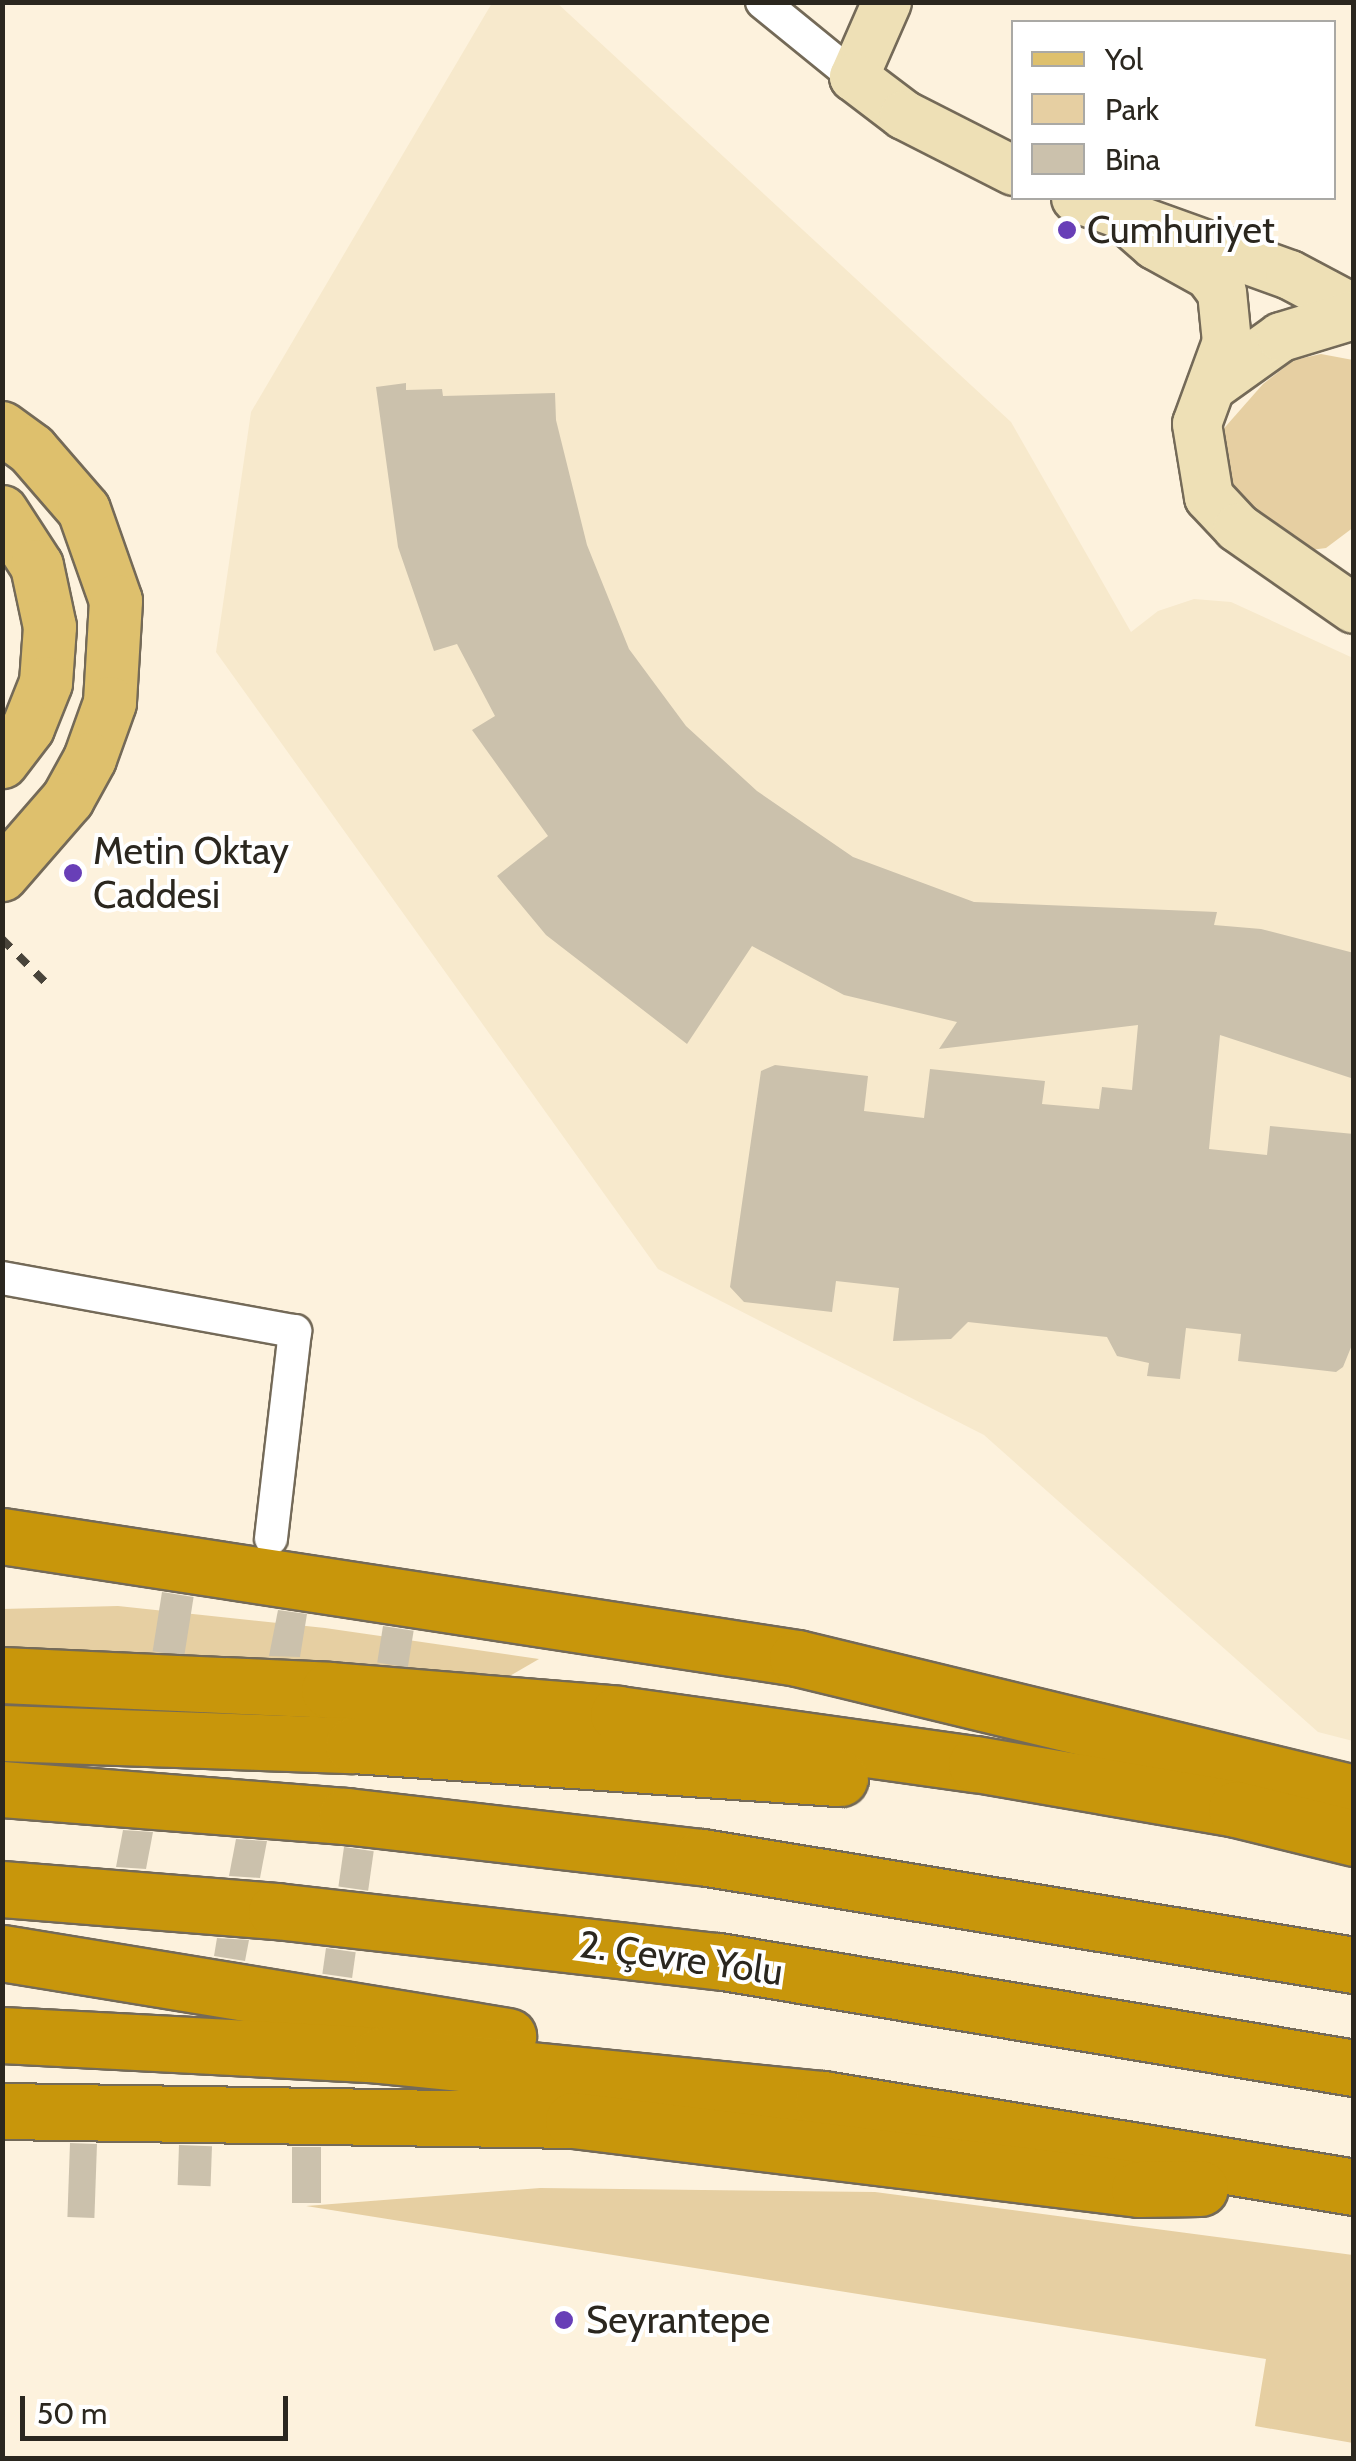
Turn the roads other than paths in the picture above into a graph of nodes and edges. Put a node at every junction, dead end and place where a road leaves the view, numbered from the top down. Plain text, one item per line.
1 (762, 2) edge
2 (887, 2) edge
3 (854, 77) junction
4 (1011, 169) edge
5 (1081, 200) edge
6 (1124, 218) junction
7 (1354, 312) edge
8 (1212, 387) junction
9 (2, 428) edge
10 (2, 512) edge
11 (1354, 608) edge
12 (2, 762) edge
13 (2, 875) edge
14 (2, 1278) edge
15 (2, 1536) edge
16 (271, 1539) dead end
17 (2, 1675) edge
18 (2, 1734) edge
19 (2, 1788) edge
20 (1354, 1793) edge
21 (1354, 1840) edge
22 (2, 1889) edge
23 (2, 1953) edge
24 (1354, 1965) edge
25 (2, 2035) edge
26 (1354, 2068) edge
27 (823, 2099) junction
28 (2, 2112) edge
29 (1354, 2187) edge

1 - 3 street
2 - 3 street
3 - 4 street
5 - 6 street
6 - 7 street
6 - 8 street
7 - 8 street
8 - 11 street
9 - 13 main road
10 - 12 main road
14 - 16 street
15 - 20 highway
17 - 21 highway
18 - 21 highway
19 - 24 highway
22 - 26 highway, 2. Çevre Yolu
23 - 27 highway
25 - 27 highway
27 - 29 highway
28 - 29 highway

